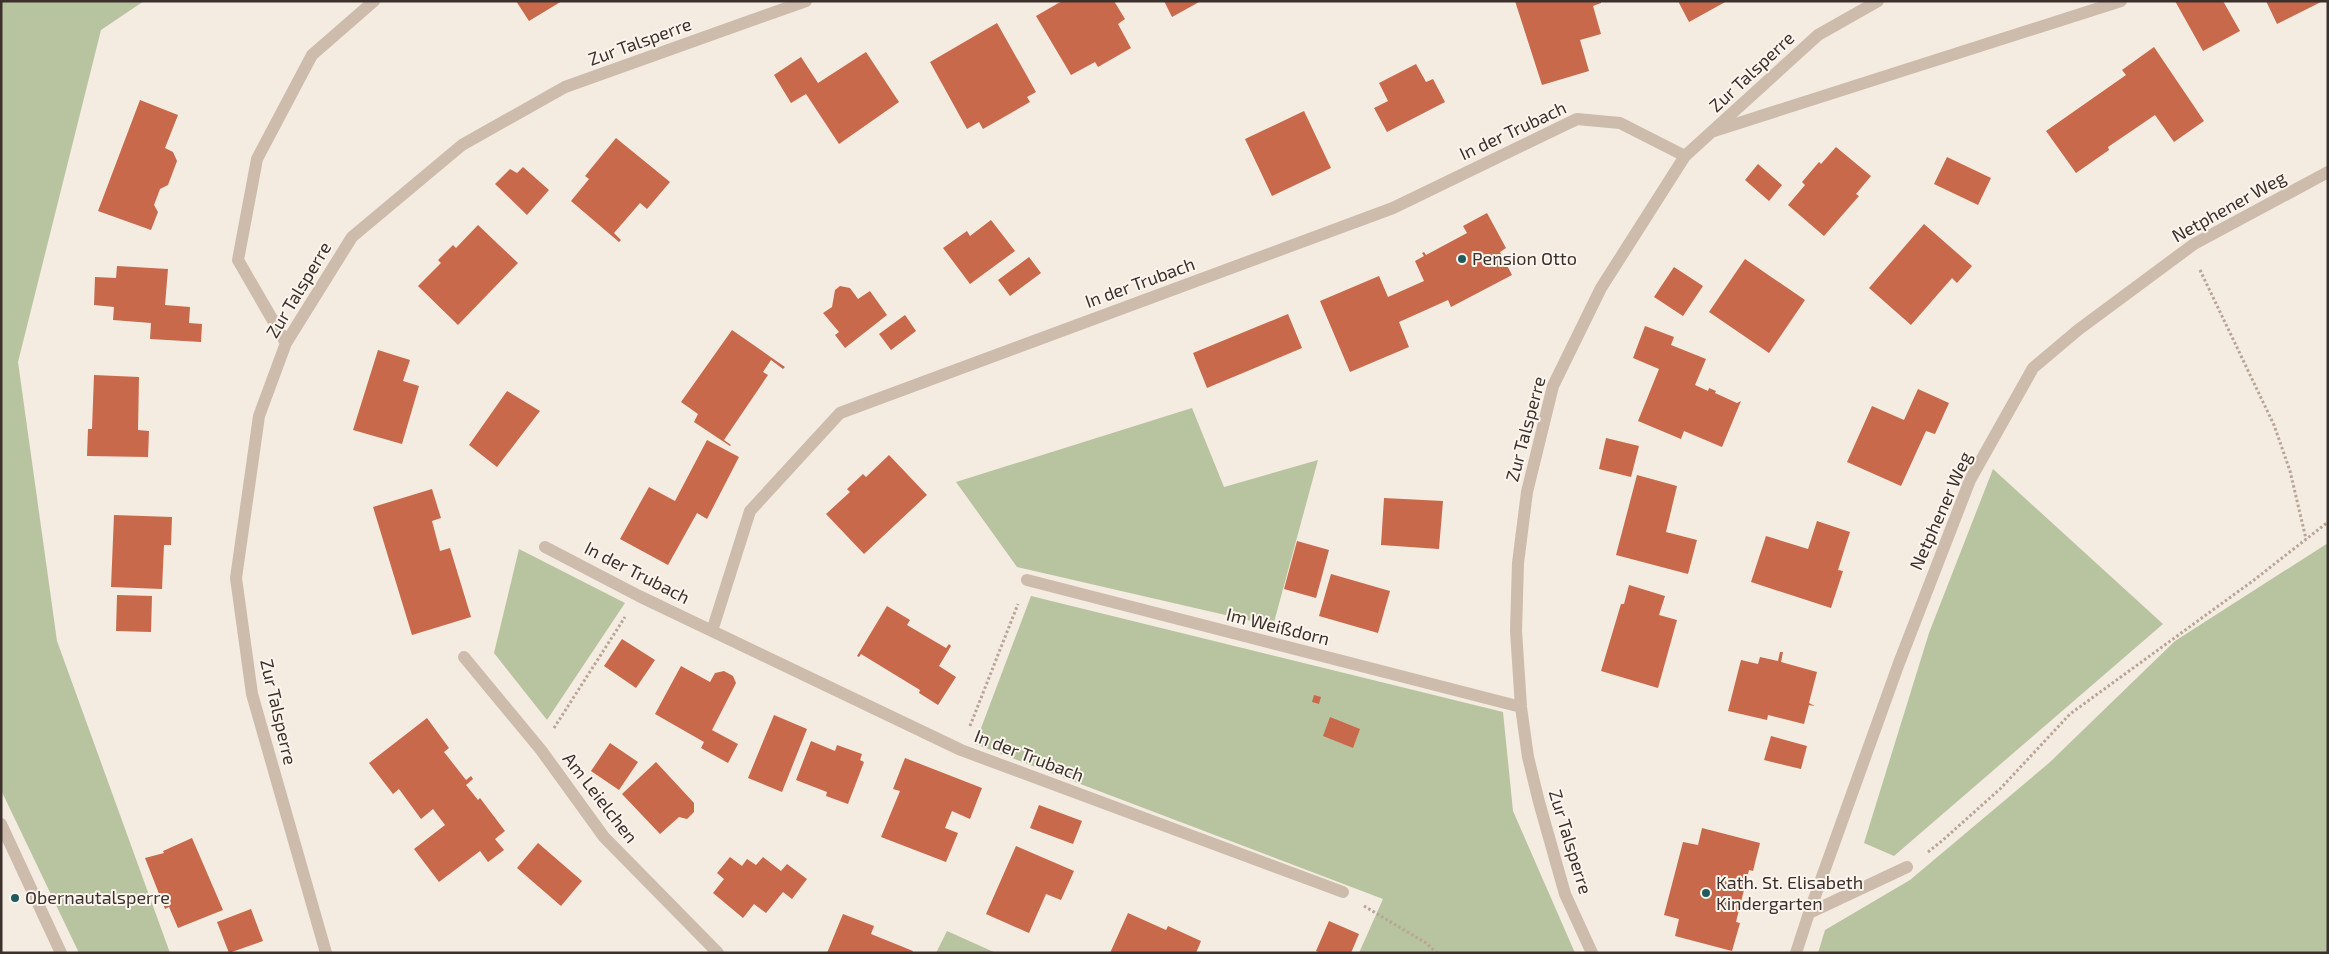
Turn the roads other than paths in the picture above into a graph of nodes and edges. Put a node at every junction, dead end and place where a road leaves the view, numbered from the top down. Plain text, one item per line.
1 (374, 1) edge
2 (806, 1) edge
3 (1878, 1) edge
4 (2121, 1) edge
5 (1714, 131) junction
6 (1686, 156) junction
7 (2328, 172) edge
8 (286, 343) junction
9 (546, 547) dead end
10 (1027, 580) road end
11 (712, 630) junction
12 (464, 657) dead end
13 (1521, 708) junction
14 (1, 824) edge
15 (1907, 867) road end
16 (1343, 892) road end
17 (1809, 913) junction
18 (61, 953) edge
19 (326, 953) edge
20 (718, 953) edge
21 (1592, 953) edge
22 (1796, 953) edge

1 - 8 street
2 - 8 street, Zur Talsperre
3 - 5 street, Zur Talsperre
4 - 5 street
5 - 6 street, Zur Talsperre
6 - 11 street, In der Trubach
6 - 13 street, Zur Talsperre
7 - 17 street, Netphener Weg
8 - 19 street, Zur Talsperre
9 - 11 street, In der Trubach
10 - 13 street, Im Weißdorn
11 - 16 street, In der Trubach
12 - 20 street, Am Leielchen
13 - 21 street, Zur Talsperre
14 - 18 street
15 - 17 street
17 - 22 street, Netphener Weg

